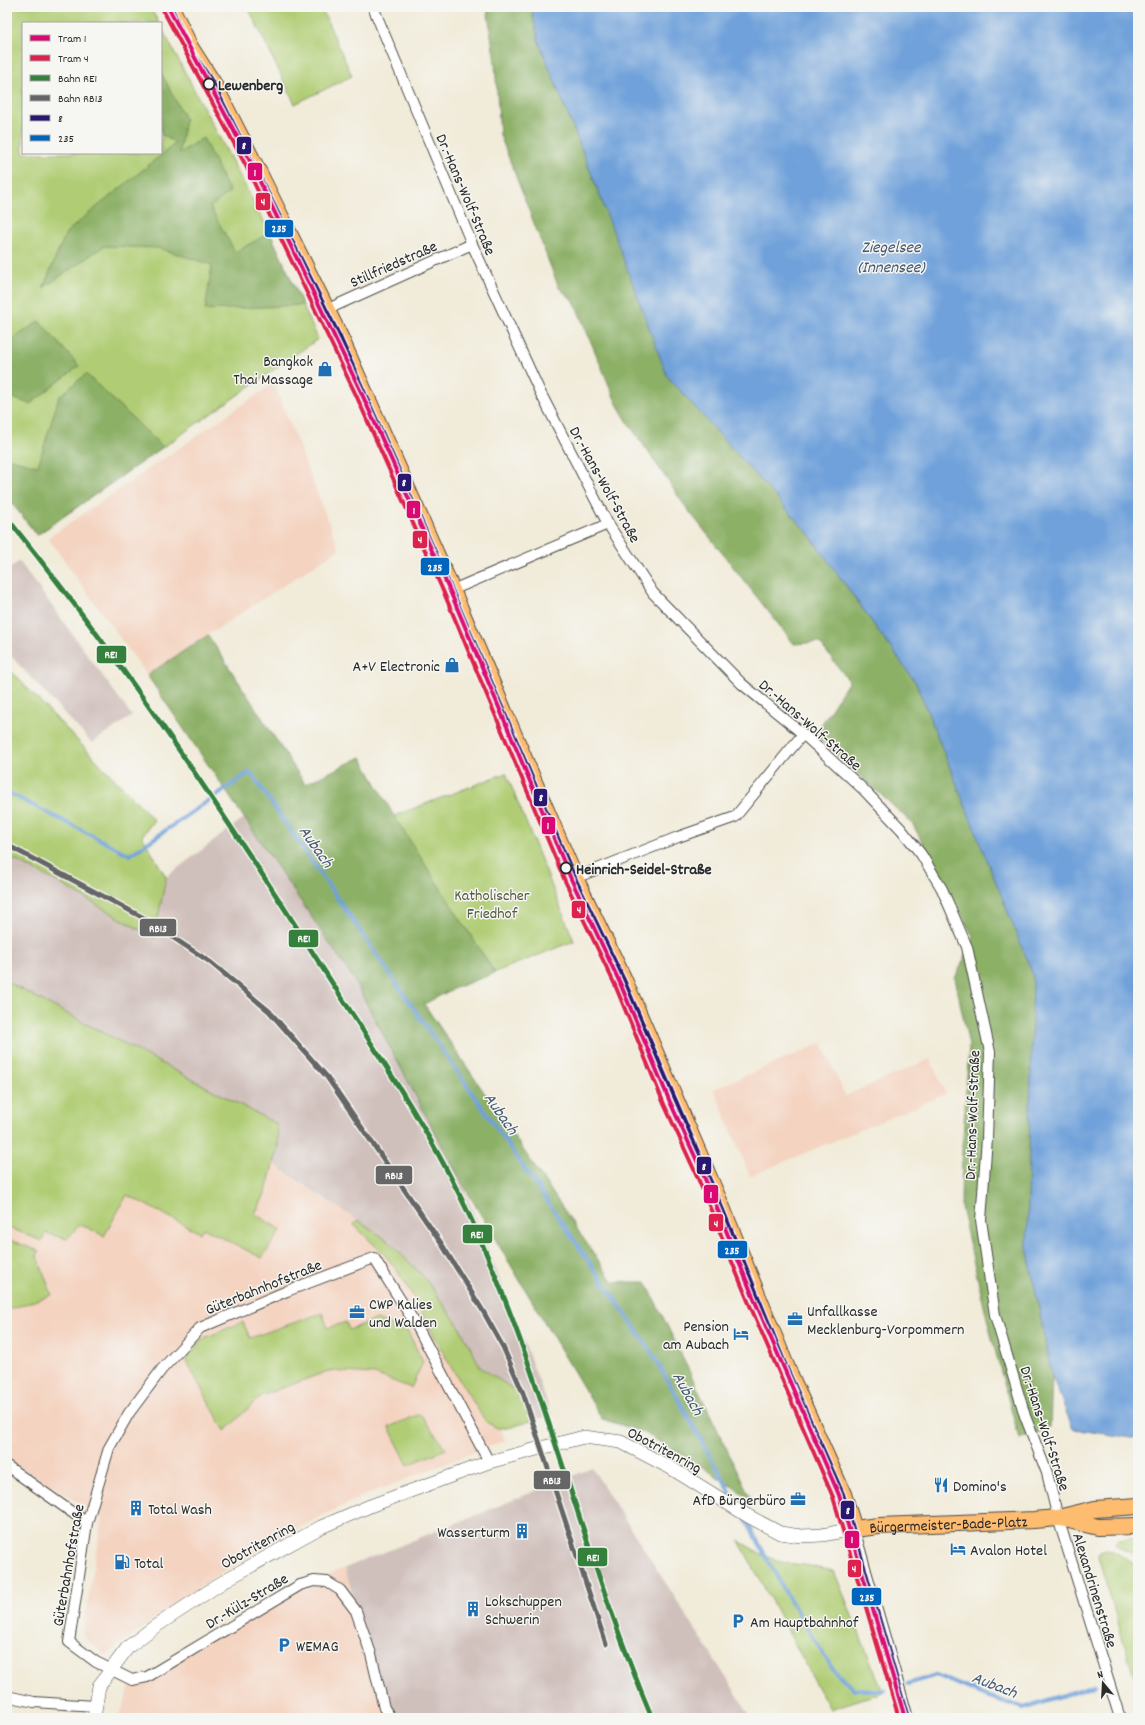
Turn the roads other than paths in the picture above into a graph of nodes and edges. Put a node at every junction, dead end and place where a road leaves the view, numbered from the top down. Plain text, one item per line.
1 (170, 7) edge
2 (373, 7) edge
3 (472, 244) junction
4 (328, 309) junction
5 (608, 524) junction
6 (452, 590) junction
7 (803, 734) junction
8 (575, 878) junction
9 (489, 1462) junction
10 (7, 1466) edge
11 (1138, 1506) edge
12 (748, 1516) joint
13 (1058, 1518) junction
14 (86, 1523) junction
15 (1138, 1526) edge
16 (854, 1529) junction
17 (110, 1669) junction
18 (7, 1696) edge
19 (94, 1712) edge
20 (390, 1718) edge
21 (908, 1718) edge
22 (1120, 1718) edge

1 - 4 main road
2 - 3 street, Dr.-Hans-Wolf-Straße
3 - 4 street, Stillfriedstraße
3 - 5 street, Dr.-Hans-Wolf-Straße
4 - 6 main road
5 - 6 street
5 - 7 street, Dr.-Hans-Wolf-Straße
6 - 8 main road
7 - 8 street
7 - 13 street, Dr.-Hans-Wolf-Straße
8 - 16 main road
9 - 12 street, Obotritenring
9 - 14 street, Güterbahnhofstraße
9 - 17 street, Obotritenring
10 - 14 street
11 - 13 main road
12 - 16 street, Bürgermeister-Bade-Platz
13 - 15 main road
13 - 16 main road, Bürgermeister-Bade-Platz
13 - 22 street, Alexandrinenstraße
14 - 17 street, Güterbahnhofstraße
16 - 21 street
17 - 19 street, Obotritenring
17 - 20 street, Dr.-Külz-Straße
18 - 19 street

